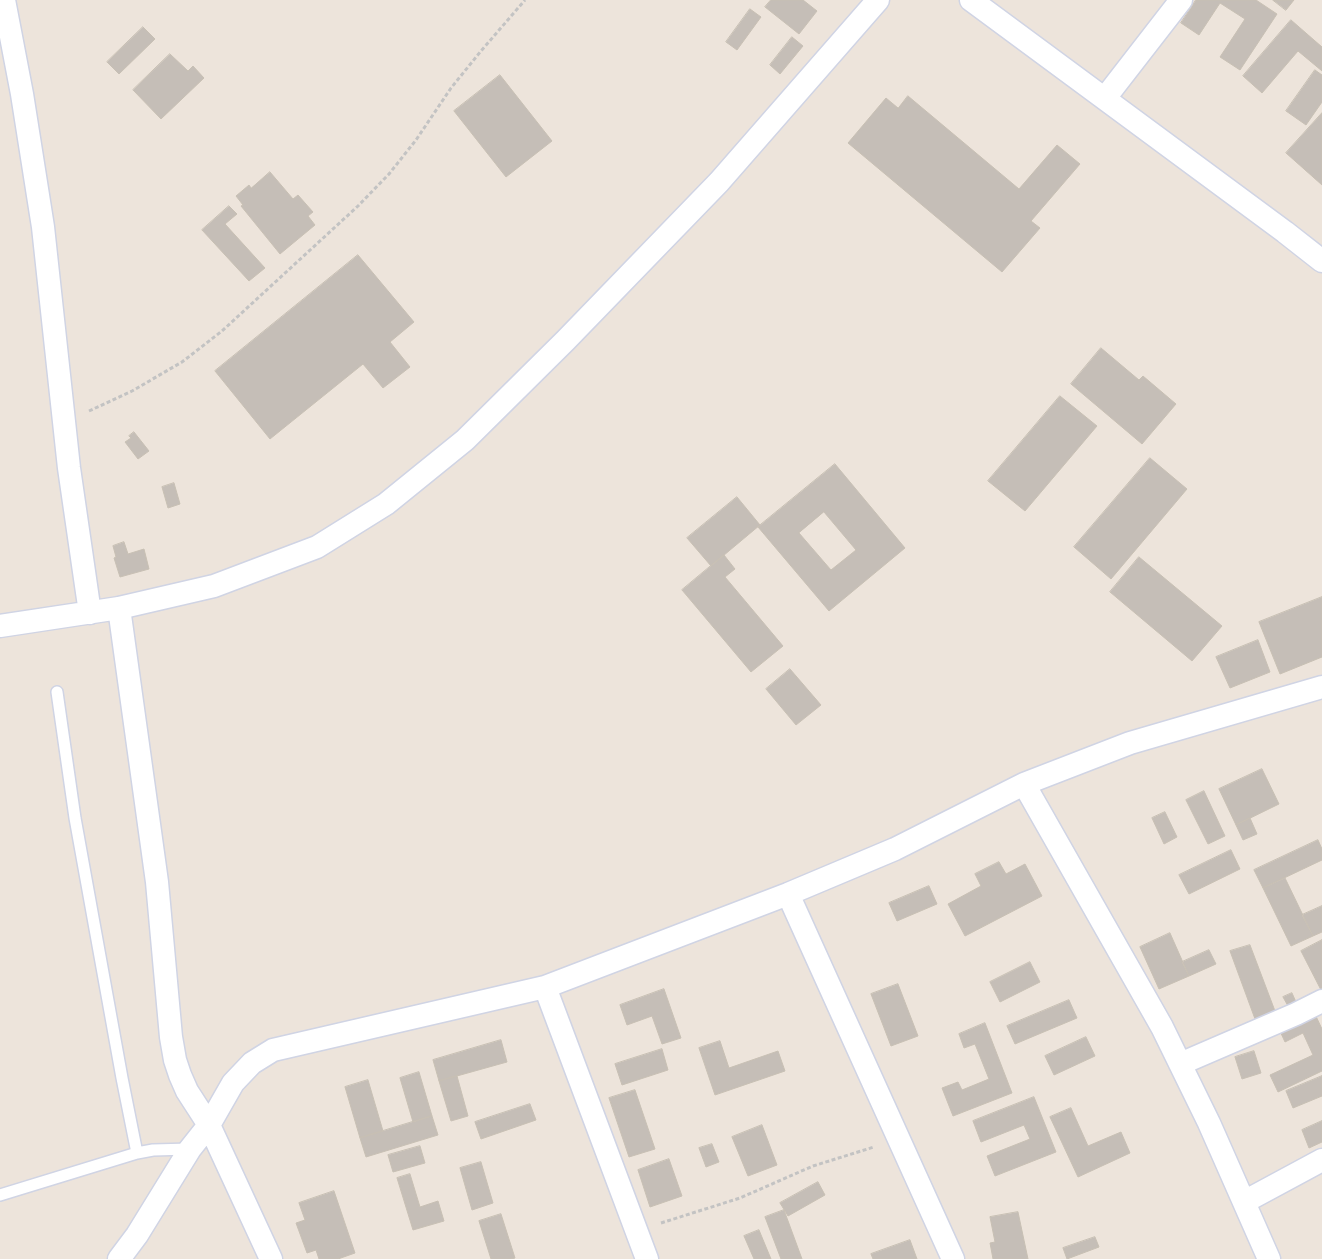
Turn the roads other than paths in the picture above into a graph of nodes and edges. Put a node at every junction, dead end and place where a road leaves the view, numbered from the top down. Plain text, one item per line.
1 (4, 0) edge
2 (878, 0) edge
3 (971, 0) edge
4 (1181, 0) edge
5 (1104, 98) junction
6 (1322, 260) edge
7 (119, 608) junction
8 (90, 613) junction
9 (0, 626) edge
10 (1322, 687) edge
11 (57, 692) dead end
12 (1024, 784) junction
13 (788, 894) junction
14 (545, 987) junction
15 (1322, 1001) edge
16 (1180, 1064) junction
17 (208, 1125) junction
18 (190, 1150) junction
19 (137, 1153) junction
20 (1322, 1160) edge
21 (0, 1195) edge
22 (1244, 1202) junction
23 (118, 1259) edge
24 (271, 1259) edge
25 (647, 1259) edge
26 (953, 1259) edge
27 (1270, 1259) edge

1 - 8 street
2 - 7 street
3 - 5 street
4 - 5 street
5 - 6 street
7 - 8 street
7 - 17 street
8 - 9 street
10 - 12 street
11 - 19 lane
12 - 13 street
12 - 16 street
13 - 14 street
13 - 26 street
14 - 17 street
14 - 25 street
15 - 16 street
16 - 22 street
17 - 18 street
17 - 24 street
18 - 19 lane
18 - 23 street
19 - 21 lane
20 - 22 street
22 - 27 street

